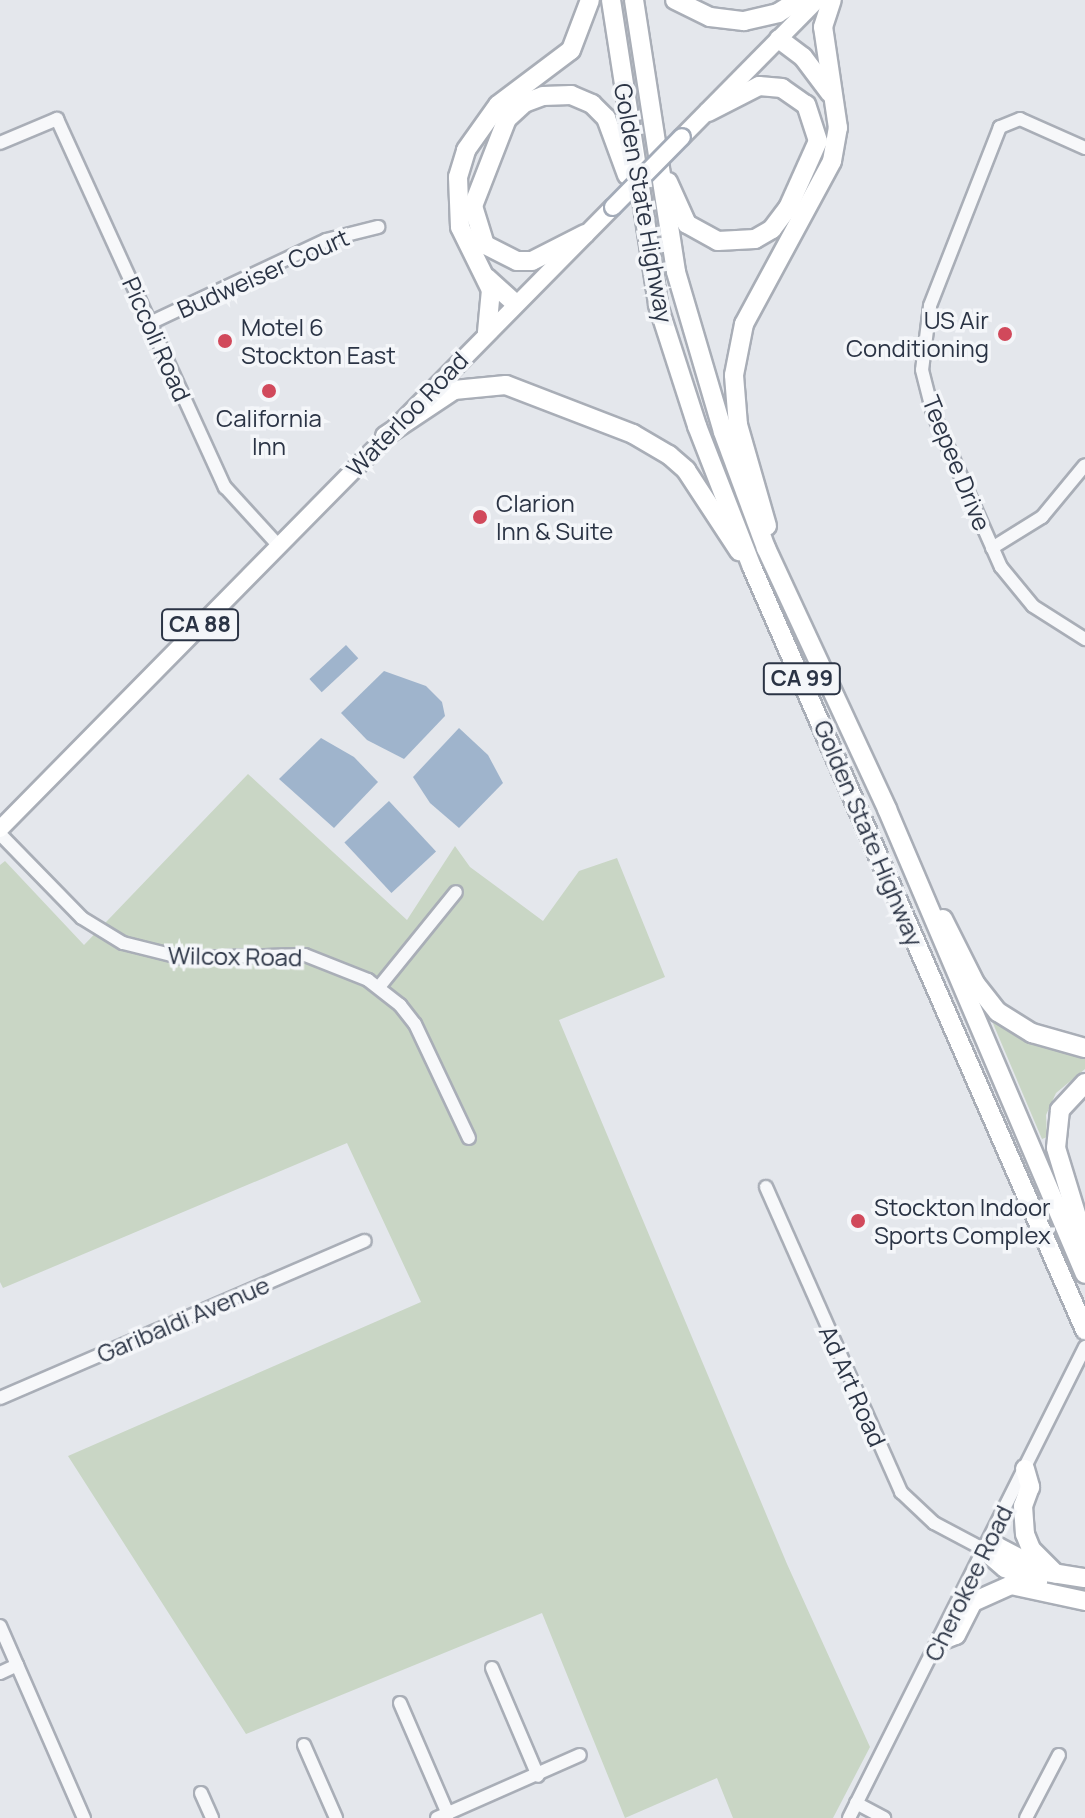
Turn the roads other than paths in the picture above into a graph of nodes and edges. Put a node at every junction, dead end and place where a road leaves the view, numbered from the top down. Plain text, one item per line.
1 (590, 0) edge
2 (611, 0) edge
3 (634, 0) edge
4 (675, 0) edge
5 (799, 0) edge
6 (817, 0) edge
7 (832, 0) edge
8 (779, 39) junction
9 (834, 99) junction
10 (708, 112) junction
11 (654, 134) junction
12 (0, 143) edge
13 (1085, 148) edge
14 (378, 227) dead end
15 (644, 229) junction
16 (585, 234) junction
17 (479, 270) junction
18 (515, 303) junction
19 (150, 323) junction
20 (487, 332) junction
21 (385, 436) junction
22 (1085, 465) edge
23 (278, 545) junction
24 (766, 548) junction
25 (992, 548) junction
26 (752, 567) junction
27 (1085, 639) edge
28 (0, 832) edge
29 (456, 892) dead end
30 (921, 894) junction
31 (379, 987) junction
32 (1085, 1048) edge
33 (1085, 1083) edge
34 (469, 1138) dead end
35 (766, 1187) dead end
36 (365, 1241) dead end
37 (1085, 1243) edge
38 (1085, 1274) edge
39 (1085, 1330) edge
40 (1085, 1347) edge
41 (0, 1398) edge
42 (1025, 1469) junction
43 (983, 1549) junction
44 (1085, 1578) edge
45 (1052, 1582) junction
46 (1085, 1601) edge
47 (0, 1626) edge
48 (940, 1641) junction
49 (17, 1665) junction
50 (492, 1668) dead end
51 (0, 1673) edge
52 (400, 1703) dead end
53 (304, 1745) dead end
54 (580, 1755) dead end
55 (1059, 1755) dead end
56 (538, 1776) junction
57 (201, 1793) dead end
58 (856, 1803) junction
59 (442, 1816) edge
60 (84, 1818) edge
61 (212, 1818) edge
62 (336, 1818) edge
63 (849, 1818) edge
64 (884, 1818) edge
65 (1026, 1818) edge

1 - 17 highway
2 - 15 highway, Golden State Highway / CA 99
3 - 11 highway, Golden State Highway / CA 99
4 - 5 highway
6 - 8 main road, Waterloo Road
7 - 9 highway
8 - 9 highway
8 - 10 main road, Waterloo Road / CA 88
9 - 24 highway
10 - 11 highway
10 - 16 main road, Waterloo Road / CA 88, bridge
11 - 24 highway, Golden State Highway / CA 99
12 - 19 street, Piccoli Road
13 - 25 street, Teepee Drive
14 - 19 street, Budweiser Court
15 - 16 highway
15 - 26 highway, Golden State Highway / CA 99
16 - 18 main road, Waterloo Road / CA 88
17 - 18 highway
17 - 20 highway
18 - 20 main road, Waterloo Road / CA 88
19 - 23 street, Piccoli Road
20 - 21 main road, Waterloo Road / CA 88
21 - 23 main road, Waterloo Road / CA 88
21 - 26 highway
22 - 25 street
23 - 28 main road, Waterloo Road / CA 88
24 - 30 highway, Golden State Highway / CA 99
25 - 27 street, Teepee Drive
26 - 39 highway, Golden State Highway / CA 99
28 - 31 street, Wilcox Road
29 - 31 street
30 - 32 highway
30 - 38 highway, Golden State Highway / CA 99
31 - 34 street, Wilcox Road
33 - 37 highway
35 - 43 street, Ad Art Road
36 - 41 street, Garibaldi Avenue
40 - 42 street, Cherokee Road
42 - 43 street, Cherokee Road
42 - 45 highway
43 - 45 highway
43 - 48 street, Cherokee Road
44 - 45 highway
45 - 46 highway
45 - 48 highway
47 - 49 street
48 - 58 street, Cherokee Road
49 - 51 street
49 - 60 street
50 - 56 street
52 - 59 street
53 - 62 street
54 - 56 street
55 - 65 street
56 - 59 street
57 - 61 street
58 - 63 street, Cherokee Road
58 - 64 street

